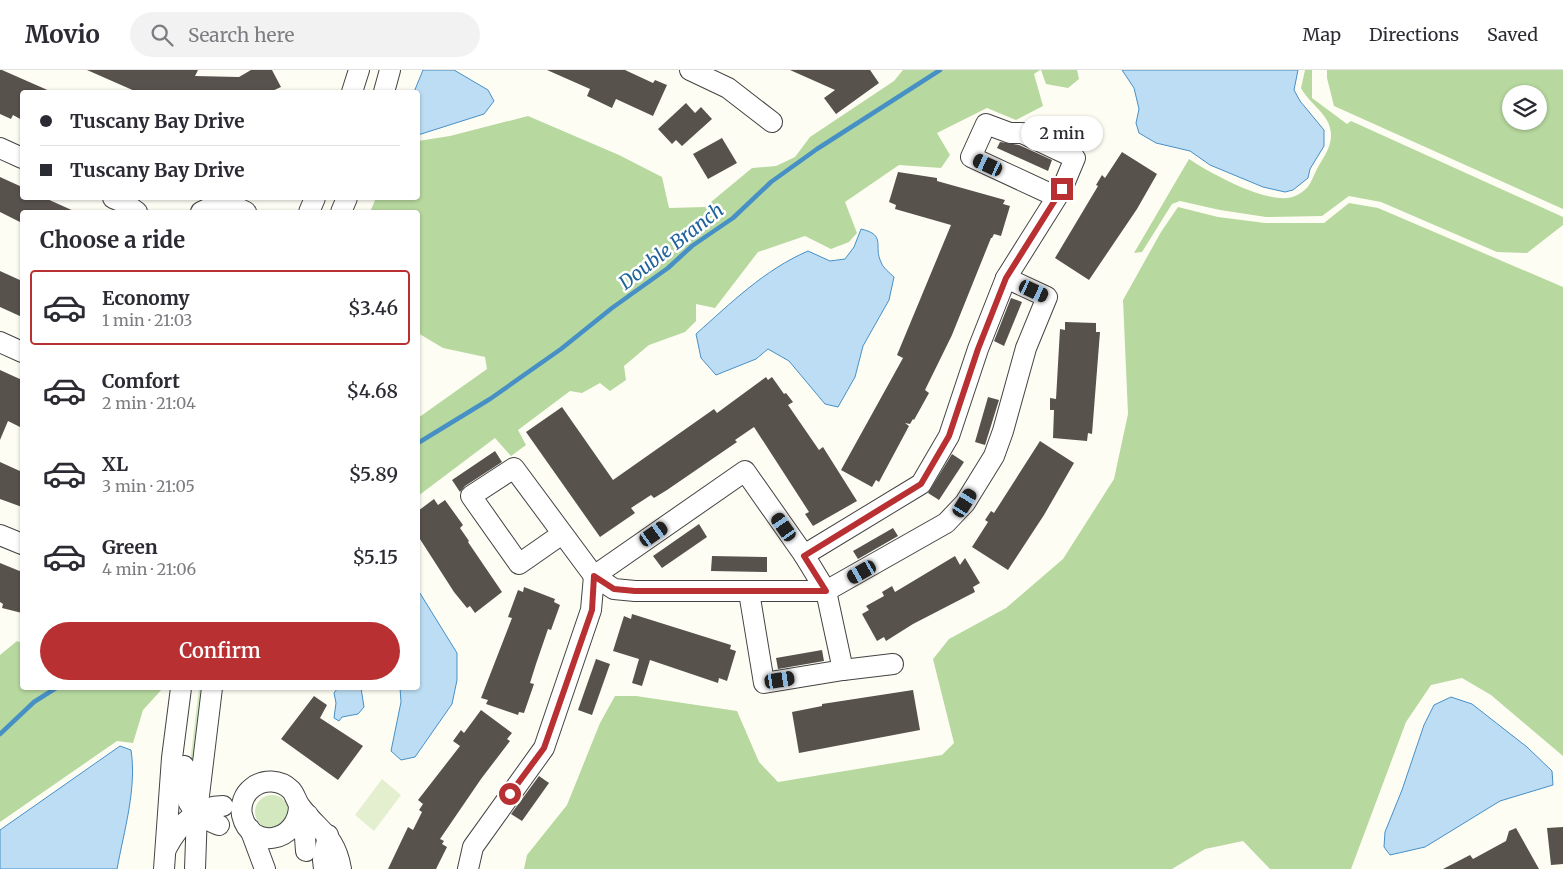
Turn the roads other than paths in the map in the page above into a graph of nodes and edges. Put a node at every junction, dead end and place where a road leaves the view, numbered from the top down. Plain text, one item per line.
1 (359, 70) edge
2 (390, 70) edge
3 (690, 70) edge
4 (353, 90) edge
5 (385, 90) edge
6 (772, 122) dead end
7 (0, 148) edge
8 (20, 157) edge
9 (1055, 196) junction
10 (118, 200) edge
11 (134, 210) edge
12 (205, 210) edge
13 (242, 210) edge
14 (1006, 278) junction
15 (0, 342) edge
16 (20, 351) edge
17 (562, 534) junction
18 (0, 535) edge
19 (20, 543) edge
20 (804, 556) junction
21 (594, 576) junction
22 (826, 591) junction
23 (749, 592) junction
24 (893, 664) dead end
25 (843, 670) junction
26 (181, 690) edge
27 (194, 690) edge
28 (212, 690) edge
29 (200, 782) junction
30 (197, 812) junction
31 (228, 813) junction
32 (300, 818) junction
33 (249, 828) junction
34 (328, 835) junction
35 (306, 851) dead end
36 (165, 860) edge
37 (196, 860) edge
38 (265, 866) edge
39 (324, 869) edge
40 (341, 869) edge
41 (468, 869) edge

1 - 4 street
2 - 5 street
3 - 6 street
7 - 8 street
9 - 9 street
9 - 14 street
10 - 11 street
12 - 13 street
14 - 20 street
14 - 22 street
15 - 16 street
17 - 17 street
17 - 21 street
18 - 19 street
20 - 21 street
20 - 22 street
21 - 23 street
21 - 41 street
22 - 23 street
22 - 25 street
23 - 25 street
24 - 25 street
26 - 36 street
27 - 30 street
28 - 29 street
29 - 30 street
29 - 31 street
30 - 31 street
30 - 36 street
30 - 37 street
31 - 32 street
31 - 33 street
31 - 37 street
32 - 33 street
32 - 34 street
32 - 35 street
33 - 38 street
34 - 39 street
34 - 40 street

